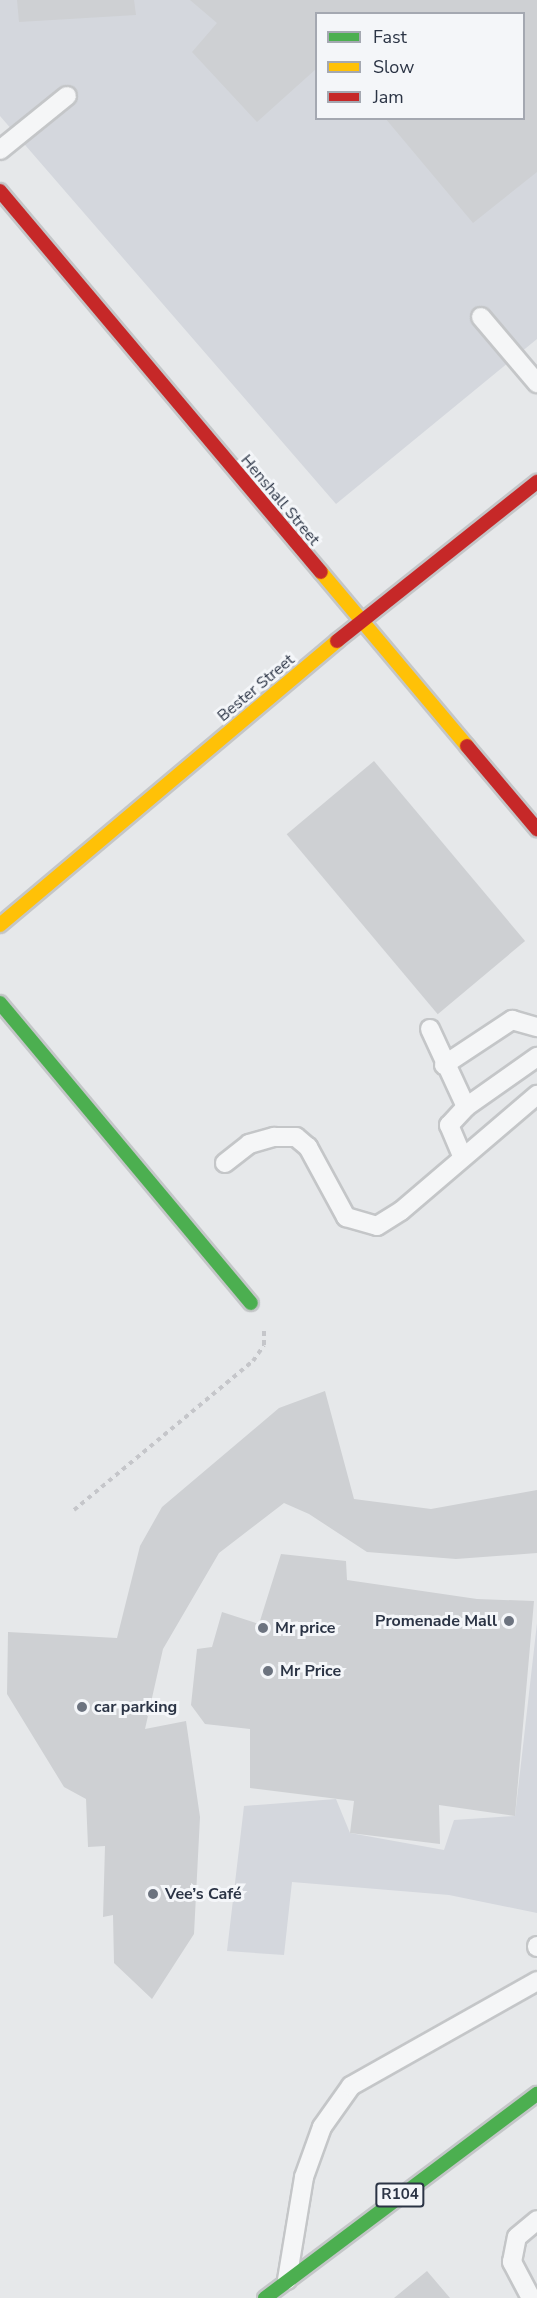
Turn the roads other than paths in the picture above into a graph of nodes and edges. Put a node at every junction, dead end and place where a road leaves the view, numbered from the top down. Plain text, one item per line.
1 (67, 96) dead end
2 (0, 150) edge
3 (0, 191) edge
4 (481, 317) dead end
5 (537, 383) edge
6 (537, 482) edge
7 (360, 622) junction
8 (537, 829) edge
9 (0, 925) edge
10 (0, 1003) edge
11 (537, 1027) edge
12 (430, 1029) dead end
13 (537, 1057) edge
14 (444, 1065) junction
15 (537, 1095) edge
16 (466, 1107) junction
17 (462, 1155) junction
18 (225, 1163) dead end
19 (251, 1303) road end
20 (537, 1981) edge
21 (537, 2094) edge
22 (537, 2220) edge
23 (287, 2280) junction
24 (265, 2298) edge
25 (531, 2298) edge

1 - 2 lane
3 - 7 street, Henshall Street
4 - 5 lane
6 - 7 street, Bester Street
7 - 8 street, Henshall Street
7 - 9 street, Bester Street
10 - 19 street
11 - 14 lane
12 - 14 lane
13 - 16 lane
14 - 16 lane
15 - 17 lane
16 - 17 lane
17 - 18 lane
20 - 23 lane
21 - 23 street, R104
22 - 25 lane
23 - 24 street, R104

